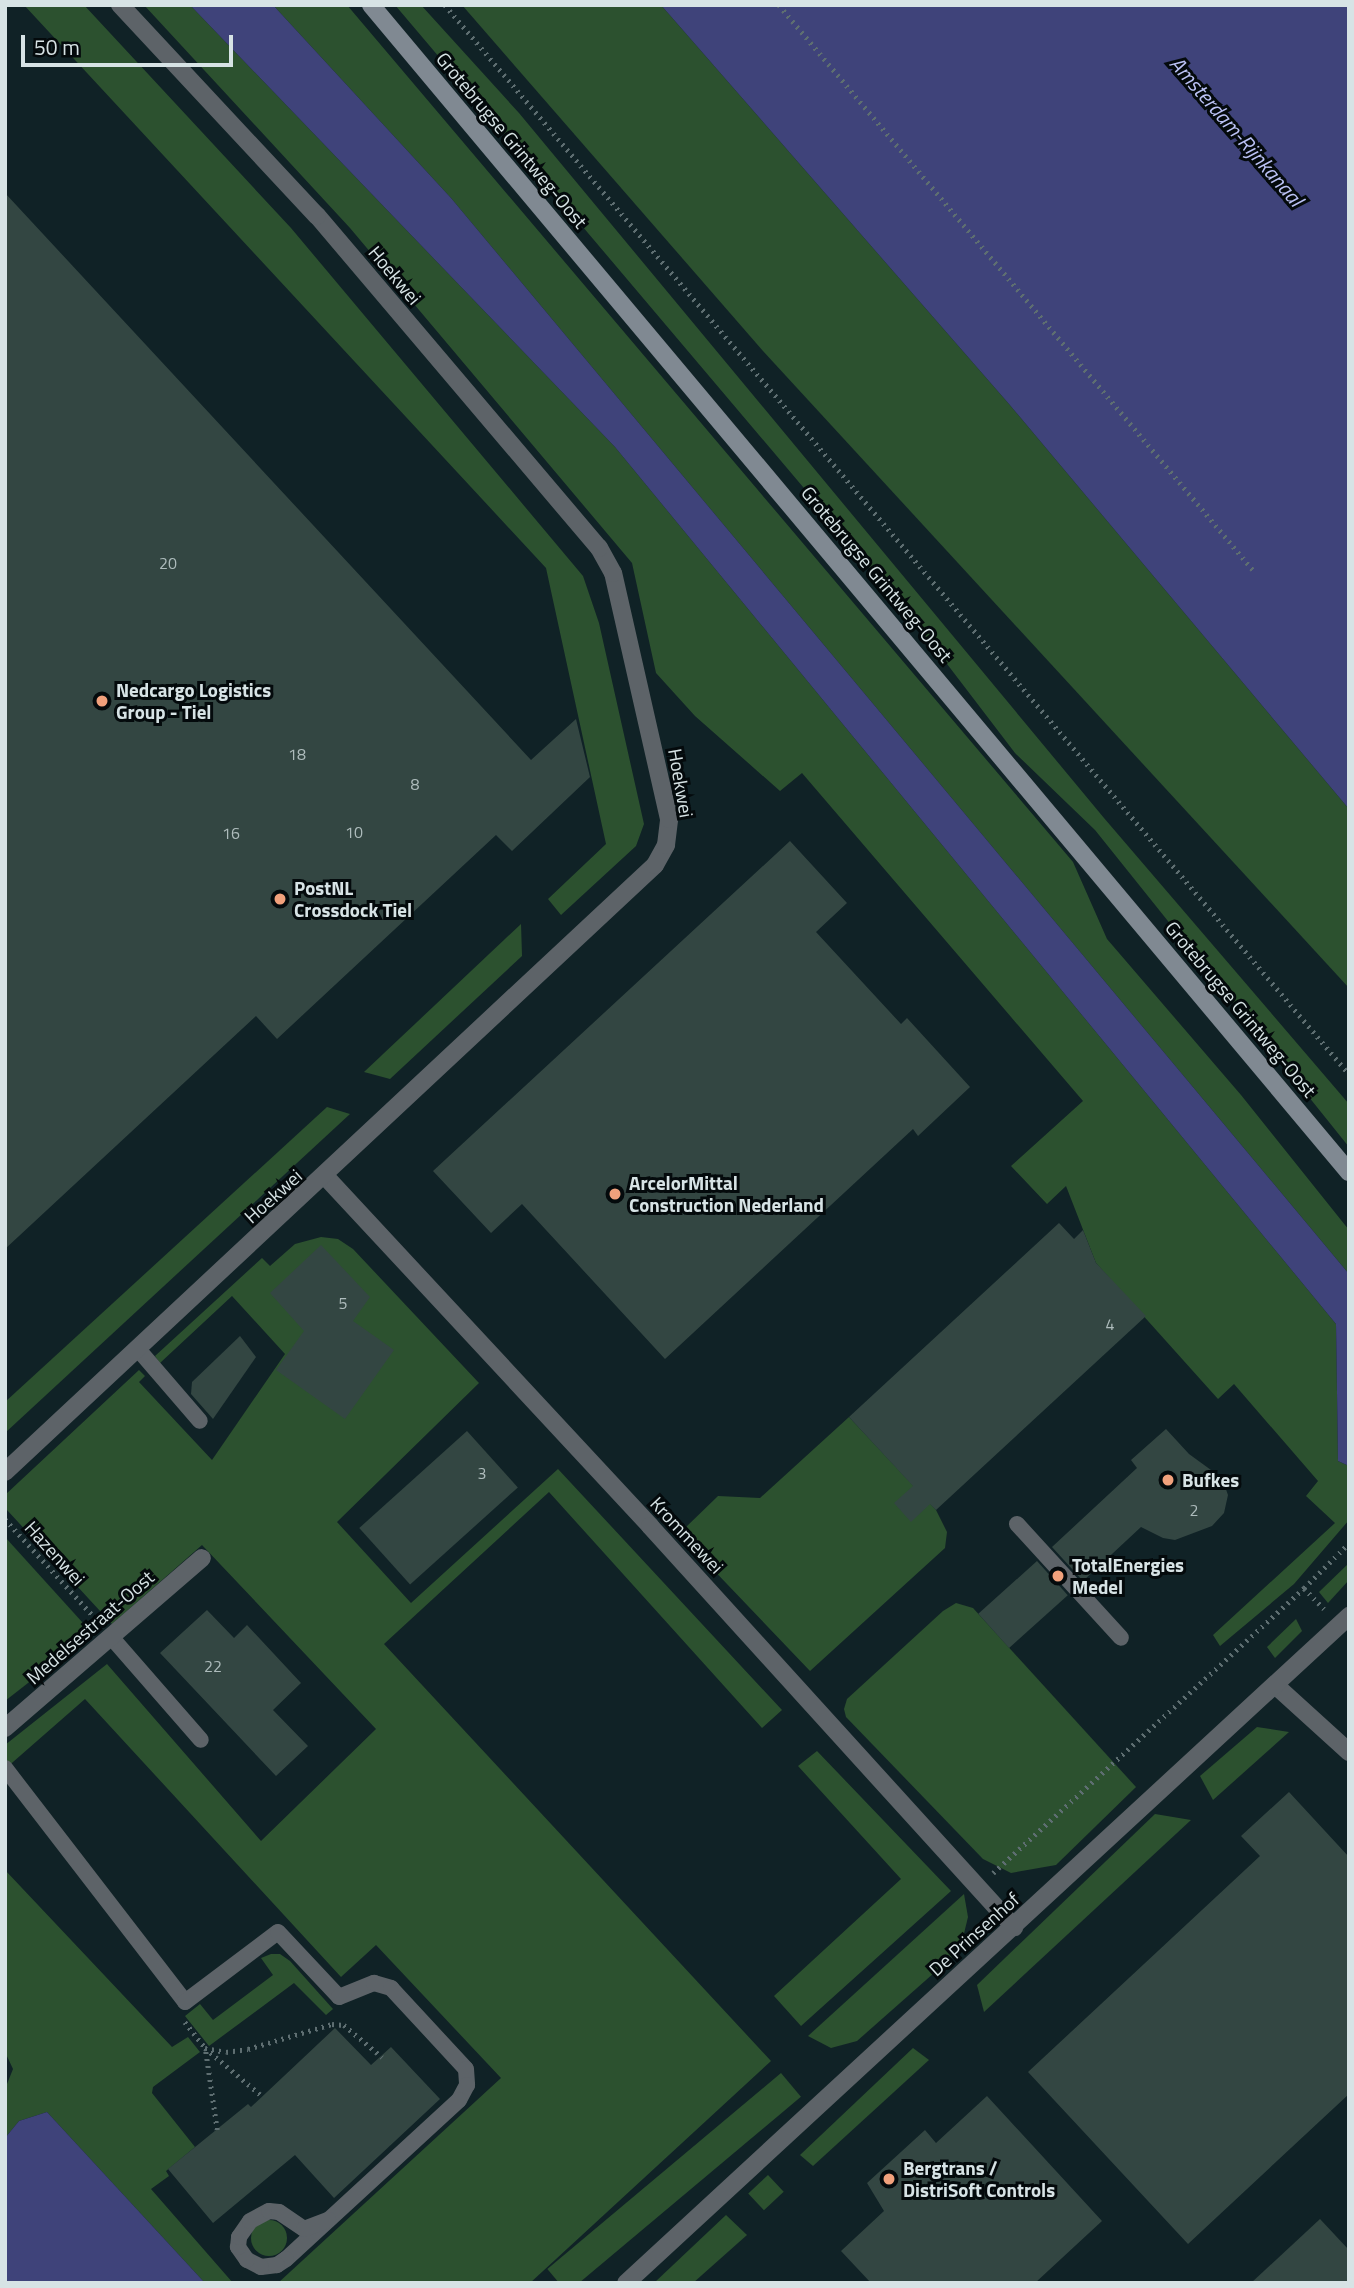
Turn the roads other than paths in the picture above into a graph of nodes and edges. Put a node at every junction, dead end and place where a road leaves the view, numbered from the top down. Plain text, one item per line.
1 (120, 5) edge
2 (371, 5) edge
3 (1349, 1172) edge
4 (325, 1176) junction
5 (137, 1348) junction
6 (201, 1421) dead end
7 (5, 1472) edge
8 (1017, 1524) dead end
9 (202, 1558) dead end
10 (1349, 1616) edge
11 (112, 1638) junction
12 (1121, 1638) dead end
13 (1275, 1685) junction
14 (5, 1728) edge
15 (201, 1740) dead end
16 (1349, 1752) edge
17 (5, 1768) edge
18 (1014, 1927) junction
19 (328, 2220) junction
20 (626, 2283) edge

1 - 4 street, Hoekwei
2 - 3 street, Grotebrugse Grintweg-Oost
4 - 5 street, Hoekwei
4 - 18 street, Krommewei
5 - 6 lane
5 - 7 street, Hoekwei
8 - 12 lane
9 - 11 street, Medelsestraat-Oost
10 - 13 street, De Prinsenhof
11 - 14 street, Medelsestraat-Oost
11 - 15 lane
13 - 16 street
13 - 18 street, De Prinsenhof
17 - 19 lane
18 - 20 street, De Prinsenhof
19 - 19 lane

